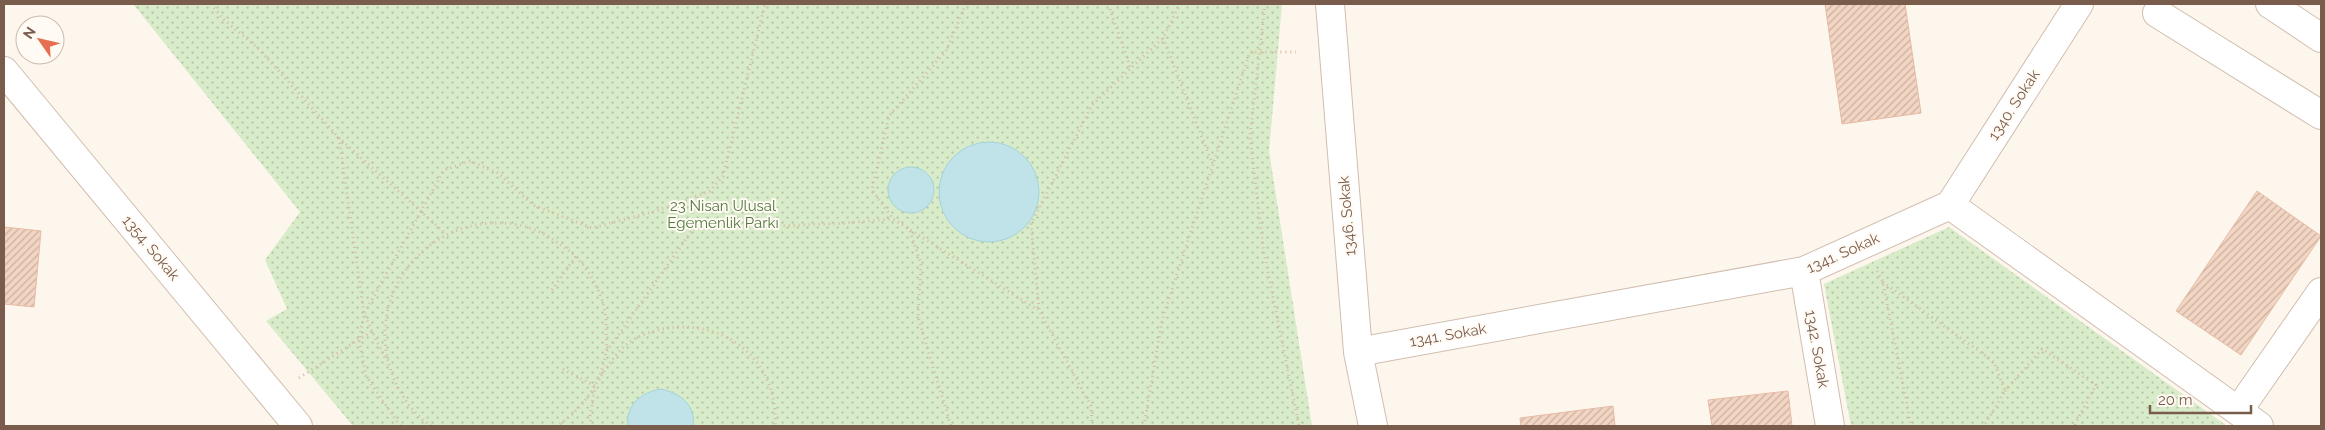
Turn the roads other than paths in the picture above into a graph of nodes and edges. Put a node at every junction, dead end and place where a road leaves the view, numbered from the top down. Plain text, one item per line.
1 (1330, 4) edge
2 (2079, 4) edge
3 (2270, 4) edge
4 (2157, 14) dead end
5 (2321, 38) edge
6 (4, 71) edge
7 (2321, 115) edge
8 (1950, 205) junction
9 (1804, 271) junction
10 (2321, 292) edge
11 (1358, 352) junction
12 (2248, 419) edge
13 (298, 426) edge
14 (1373, 426) edge
15 (1830, 426) edge

1 - 11 street, 1346. Sokak
2 - 8 street, 1340. Sokak
3 - 5 street
4 - 7 street
6 - 13 street, 1354. Sokak
8 - 9 street, 1341. Sokak
8 - 12 street
9 - 11 street, 1341. Sokak
9 - 15 street, 1342. Sokak
10 - 12 street
11 - 14 street, 1346. Sokak

